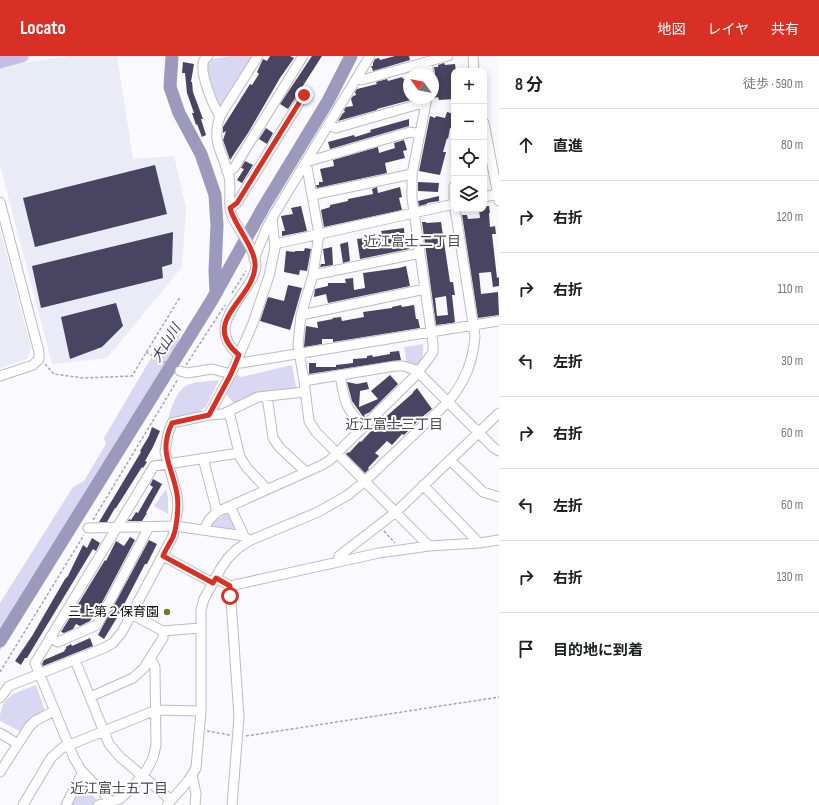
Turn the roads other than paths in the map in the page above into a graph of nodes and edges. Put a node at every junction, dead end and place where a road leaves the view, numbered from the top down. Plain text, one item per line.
1 (22, 56) edge
2 (208, 56) edge
3 (258, 56) edge
4 (303, 56) edge
5 (370, 56) edge
6 (448, 56) edge
7 (473, 56) edge
8 (0, 62) edge
9 (427, 62) junction
10 (428, 68) edge
11 (474, 68) edge
12 (357, 78) junction
13 (304, 95) dead end
14 (414, 104) edge
15 (426, 104) edge
16 (220, 116) junction
17 (329, 125) junction
18 (420, 134) junction
19 (487, 140) edge
20 (306, 162) junction
21 (227, 172) junction
22 (412, 174) junction
23 (312, 196) junction
24 (487, 197) edge
25 (498, 197) edge
26 (0, 202) edge
27 (451, 205) edge
28 (230, 208) junction
29 (455, 212) edge
30 (414, 213) junction
31 (272, 218) junction
32 (319, 234) junction
33 (275, 244) junction
34 (420, 253) junction
35 (254, 259) junction
36 (313, 275) junction
37 (425, 289) junction
38 (301, 314) junction
39 (499, 321) edge
40 (473, 325) junction
41 (431, 332) junction
42 (299, 353) junction
43 (237, 359) junction
44 (181, 372) road end
45 (418, 372) junction
46 (231, 374) junction
47 (340, 375) junction
48 (0, 376) edge
49 (304, 381) junction
50 (305, 392) junction
51 (267, 396) junction
52 (448, 402) junction
53 (229, 411) junction
54 (499, 413) edge
55 (209, 415) junction
56 (364, 427) junction
57 (478, 432) junction
58 (499, 451) edge
59 (239, 453) junction
60 (337, 453) junction
61 (203, 458) junction
62 (450, 460) junction
63 (169, 464) junction
64 (306, 472) junction
65 (365, 482) junction
66 (423, 485) junction
67 (267, 489) junction
68 (499, 497) edge
69 (230, 506) junction
70 (217, 512) junction
71 (396, 512) junction
72 (175, 526) junction
73 (117, 527) junction
74 (149, 527) junction
75 (88, 528) road end
76 (204, 530) junction
77 (246, 539) junction
78 (499, 540) edge
79 (479, 543) junction
80 (429, 546) junction
81 (163, 556) junction
82 (337, 562) junction
83 (215, 580) junction
84 (230, 586) junction
85 (132, 614) junction
86 (200, 628) junction
87 (163, 631) junction
88 (50, 638) junction
89 (150, 658) junction
90 (75, 660) junction
91 (40, 674) junction
92 (90, 697) junction
93 (0, 698) edge
94 (156, 710) junction
95 (54, 711) junction
96 (201, 711) junction
97 (104, 731) junction
98 (0, 733) edge
99 (18, 744) junction
100 (68, 745) junction
101 (0, 772) edge
102 (83, 772) junction
103 (192, 775) junction
104 (142, 776) junction
105 (109, 802) junction
106 (169, 803) edge
107 (23, 805) edge
108 (66, 805) edge
109 (98, 805) edge
110 (195, 805) edge
111 (232, 805) edge

1 - 8 main road
2 - 16 street
3 - 16 street
4 - 21 street
5 - 12 street
6 - 9 street
7 - 11 street
9 - 10 street
9 - 12 street
12 - 17 street
13 - 28 street
14 - 17 street
15 - 18 street
16 - 21 street
17 - 20 street
18 - 20 street
18 - 22 street
19 - 25 street
20 - 23 street
20 - 31 street
21 - 28 street
22 - 23 street
22 - 30 street
23 - 32 street
24 - 25 street
26 - 48 street
27 - 30 street
28 - 35 street
29 - 40 street
30 - 32 street
30 - 34 street
31 - 33 street
31 - 35 street
32 - 33 street
32 - 36 street
33 - 43 street
34 - 36 street
34 - 37 street
35 - 43 street
36 - 38 street
37 - 38 street
37 - 41 street
38 - 42 street
39 - 40 street
40 - 41 street
40 - 52 street
41 - 42 street
41 - 45 street
42 - 43 street
42 - 49 street
43 - 46 street
44 - 46 street
45 - 47 street
45 - 52 street
45 - 56 street
46 - 55 street
47 - 49 street
47 - 56 street
49 - 50 street
50 - 51 street
50 - 60 street
51 - 53 street
51 - 64 street
52 - 57 street
52 - 65 street
53 - 55 street
53 - 59 street
54 - 57 street
55 - 63 street
56 - 60 street
57 - 58 street
57 - 62 street
59 - 61 street
59 - 67 street
60 - 64 street
60 - 65 street
61 - 63 street
61 - 70 street
62 - 66 street
62 - 68 street
63 - 72 street
63 - 73 street
64 - 67 street
65 - 71 street
65 - 77 street
66 - 71 street
66 - 79 street
67 - 69 street
69 - 70 street
69 - 77 street
70 - 76 street
71 - 80 street
71 - 82 street
72 - 74 street
72 - 76 street
72 - 81 street
73 - 74 street
73 - 75 street
73 - 88 street
74 - 88 street
76 - 77 street
77 - 83 street
78 - 79 street
79 - 80 street
80 - 82 street
81 - 83 street
81 - 85 street
82 - 84 street
83 - 84 street
83 - 86 street
84 - 111 street
85 - 87 street
85 - 90 street
86 - 87 street
86 - 96 street
87 - 89 street
88 - 91 street
89 - 92 street
89 - 94 street
90 - 91 street
90 - 92 street
91 - 93 street
91 - 95 street
92 - 97 street
94 - 96 street
94 - 97 street
94 - 104 street
95 - 99 street
95 - 100 street
96 - 103 street
97 - 100 street
97 - 104 street
98 - 99 street
99 - 101 street
100 - 102 street
100 - 107 street
102 - 105 street
102 - 108 street
103 - 106 street
103 - 110 street
104 - 105 street
104 - 106 street
105 - 109 street

